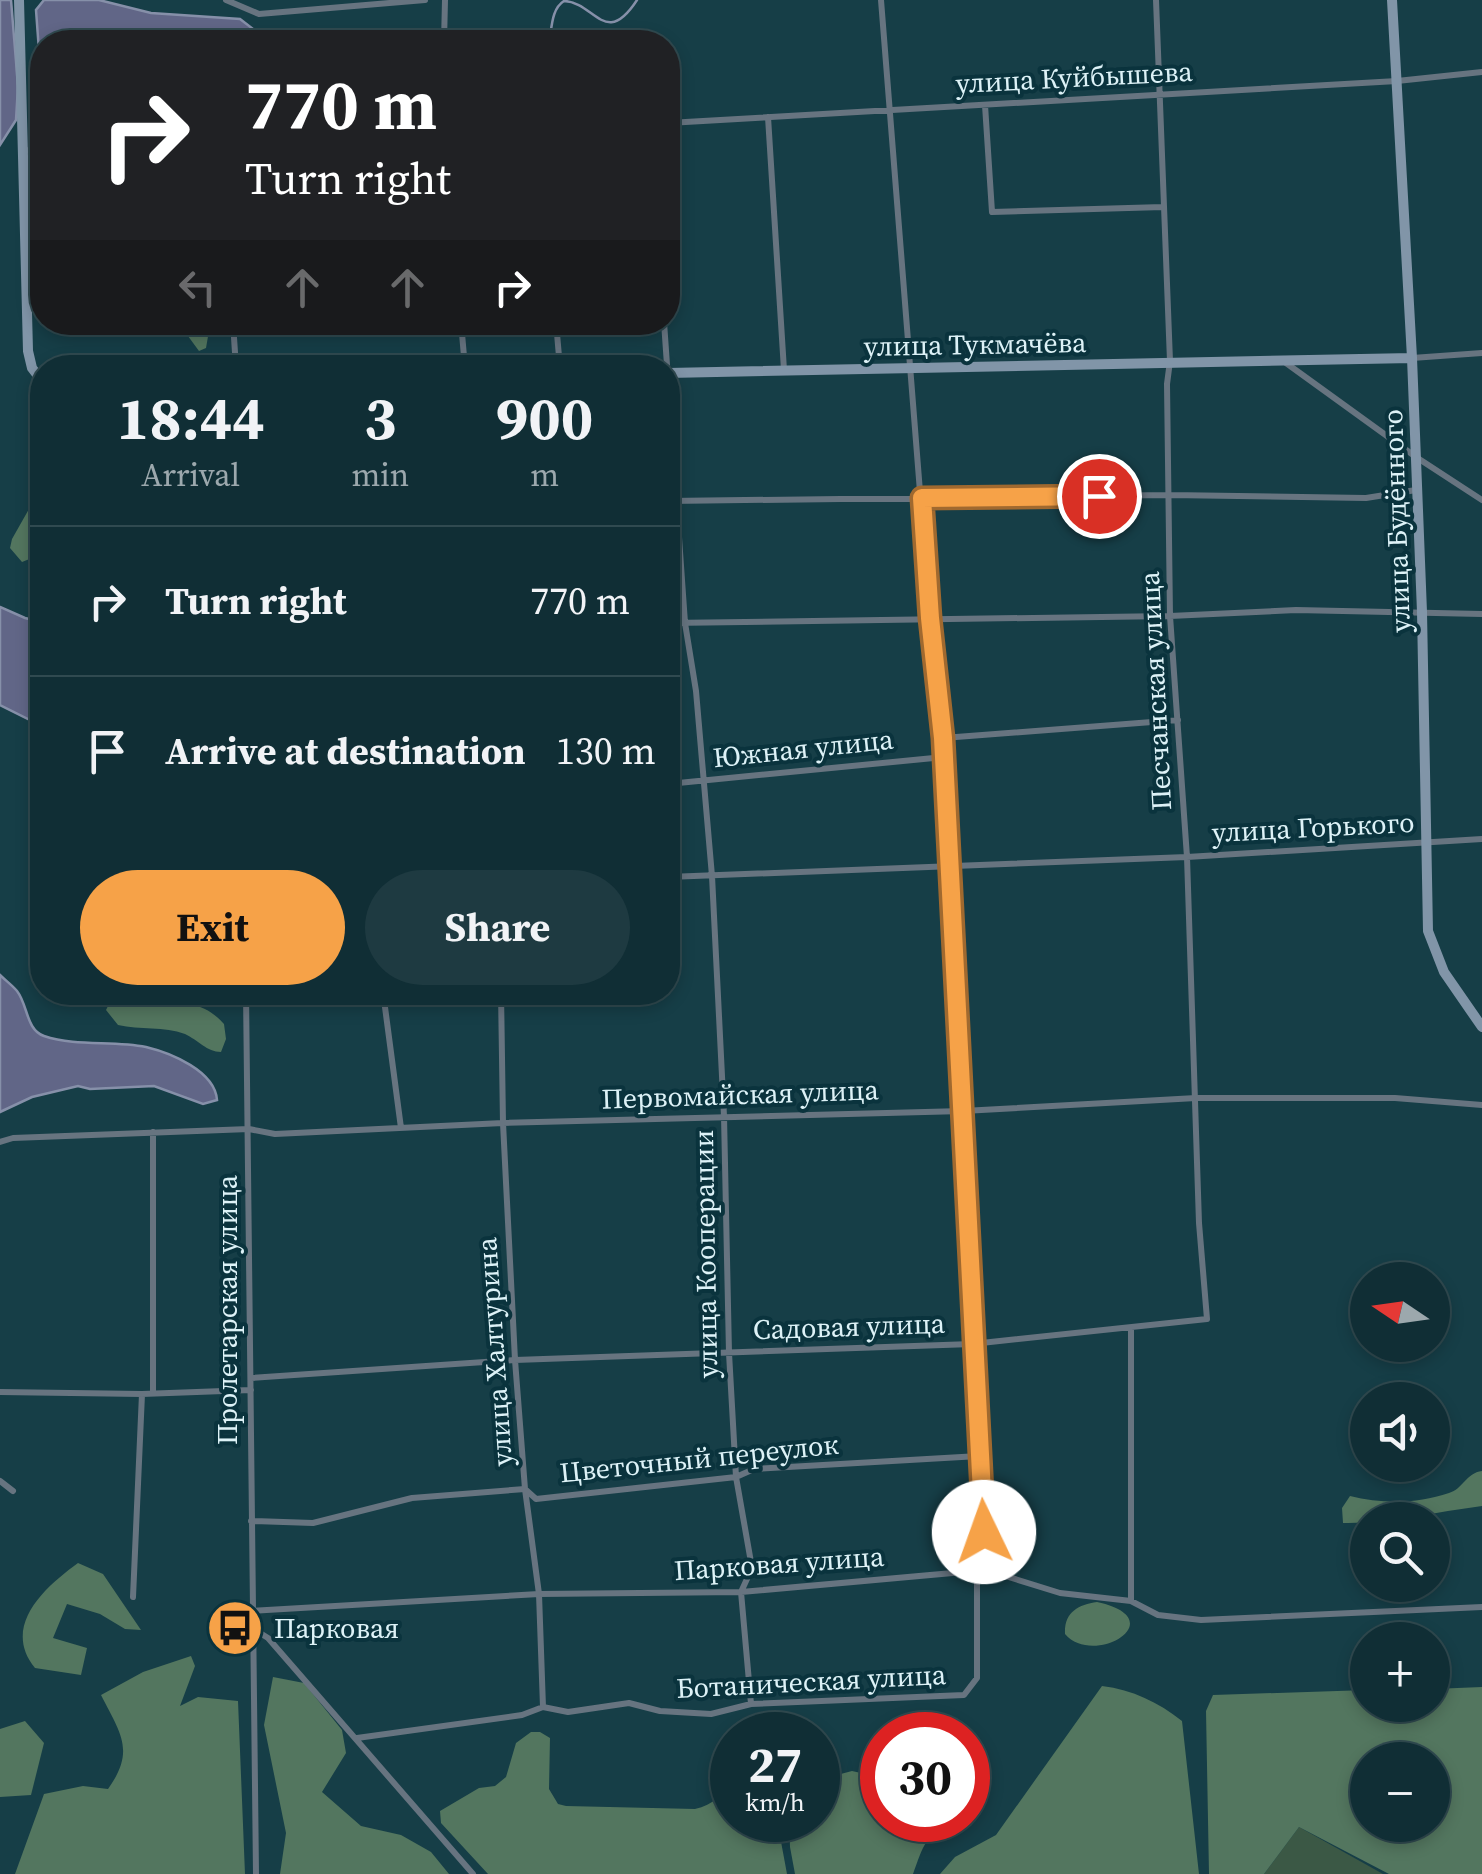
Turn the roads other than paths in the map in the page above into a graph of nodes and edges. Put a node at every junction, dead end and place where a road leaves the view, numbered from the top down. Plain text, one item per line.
1 (20, 0) edge
2 (226, 0) edge
3 (425, 0) edge
4 (445, 0) edge
5 (881, 0) edge
6 (1156, 0) edge
7 (1392, 0) edge
8 (444, 30) edge
9 (1482, 72) edge
10 (1397, 81) junction
11 (1158, 95) junction
12 (985, 105) junction
13 (889, 110) junction
14 (768, 117) junction
15 (680, 122) edge
16 (25, 150) junction
17 (30, 151) edge
18 (1163, 207) junction
19 (1482, 353) edge
20 (30, 356) edge
21 (1412, 358) junction
22 (1170, 361) junction
23 (1284, 362) junction
24 (784, 370) junction
25 (911, 370) junction
26 (680, 373) edge
27 (1416, 457) junction
28 (1418, 490) junction
29 (1170, 495) junction
30 (922, 498) junction
31 (1482, 500) edge
32 (680, 501) edge
33 (680, 579) edge
34 (1422, 612) junction
35 (1482, 614) edge
36 (1170, 616) junction
37 (930, 618) junction
38 (680, 623) edge
39 (685, 623) junction
40 (1178, 720) junction
41 (943, 738) junction
42 (944, 757) junction
43 (704, 780) junction
44 (680, 783) edge
45 (1482, 839) edge
46 (1426, 842) junction
47 (1187, 857) junction
48 (948, 865) junction
49 (712, 876) junction
50 (680, 877) edge
51 (246, 1005) edge
52 (385, 1005) edge
53 (501, 1005) edge
54 (1482, 1026) edge
55 (1196, 1098) junction
56 (1482, 1105) edge
57 (963, 1110) junction
58 (724, 1116) junction
59 (503, 1123) junction
60 (401, 1128) junction
61 (248, 1129) junction
62 (153, 1132) junction
63 (0, 1142) edge
64 (1208, 1318) joint
65 (1132, 1328) junction
66 (972, 1344) junction
67 (729, 1353) junction
68 (515, 1360) junction
69 (250, 1378) junction
70 (250, 1390) junction
71 (0, 1392) edge
72 (142, 1394) junction
73 (152, 1394) junction
74 (979, 1456) junction
75 (736, 1478) junction
76 (0, 1481) edge
77 (525, 1489) junction
78 (13, 1491) dead end
79 (251, 1521) junction
80 (981, 1571) junction
81 (742, 1592) junction
82 (539, 1594) junction
83 (132, 1597) dead end
84 (1131, 1601) junction
85 (1482, 1607) edge
86 (251, 1612) junction
87 (251, 1627) junction
88 (751, 1704) junction
89 (543, 1708) junction
90 (358, 1738) junction
91 (256, 1874) edge
92 (473, 1874) edge

1 - 16 street
2 - 3 street
4 - 8 street
5 - 13 street
6 - 11 street, Песчанская улица
7 - 10 street, улица Будённого
9 - 10 street, улица Куйбышева
10 - 11 street, улица Куйбышева
10 - 21 street, улица Будённого
11 - 12 street, улица Куйбышева
11 - 18 street, Песчанская улица
12 - 13 street, улица Куйбышева
12 - 18 street
13 - 14 street, улица Куйбышева
13 - 25 street
14 - 15 street, улица Куйбышева
14 - 24 street
16 - 17 street
16 - 20 street
18 - 22 street, Песчанская улица
19 - 21 street, улица Тукмачёва
21 - 23 street, улица Тукмачёва
21 - 27 street, улица Будённого
22 - 23 street, улица Тукмачёва
22 - 25 street, улица Тукмачёва
22 - 29 street, Песчанская улица
23 - 27 street
24 - 25 street, улица Тукмачёва
24 - 26 street, улица Тукмачёва
25 - 30 street
27 - 28 street, улица Будённого
27 - 31 street
28 - 29 street
28 - 34 street, улица Будённого
29 - 30 street
29 - 36 street, Песчанская улица
30 - 32 street
30 - 37 street
33 - 39 street, улица Кооперации
34 - 35 street
34 - 36 street
34 - 46 street, улица Будённого
36 - 37 street
36 - 40 street, Песчанская улица
37 - 39 street
37 - 41 street
38 - 39 street
39 - 43 street, улица Кооперации
40 - 41 street
40 - 47 street, Песчанская улица
41 - 42 street
42 - 43 street, Южная улица
42 - 48 street
43 - 44 street, Южная улица
43 - 49 street, улица Кооперации
45 - 46 street, улица Горького
46 - 47 street, улица Горького
46 - 54 street, улица Будённого
47 - 48 street, улица Горького
47 - 55 street, Песчанская улица
48 - 49 street, улица Горького
48 - 57 street
49 - 50 street, улица Горького
49 - 58 street, улица Кооперации
51 - 61 street, Пролетарская улица
52 - 60 street
53 - 59 street, улица Халтурина
55 - 56 street, Первомайская улица
55 - 57 street, Первомайская улица
55 - 64 street, Песчанская улица
57 - 58 street, Первомайская улица
57 - 66 street
58 - 59 street, Первомайская улица
58 - 67 street, улица Кооперации
59 - 60 street, Первомайская улица
59 - 68 street, улица Халтурина
60 - 61 street, Первомайская улица
61 - 62 street, Первомайская улица
61 - 69 street, Пролетарская улица
62 - 63 street, Первомайская улица
62 - 73 street
64 - 65 street, Садовая улица
65 - 66 street, Садовая улица
65 - 84 street
66 - 67 street, Садовая улица
66 - 74 street
67 - 68 street, Садовая улица
67 - 75 street, улица Кооперации
68 - 69 street, Садовая улица
68 - 77 street, улица Халтурина
69 - 70 street, Пролетарская улица
70 - 73 street
70 - 79 street, Пролетарская улица
71 - 72 street
72 - 73 street
72 - 83 street
74 - 75 street, Цветочный переулок
74 - 80 street
75 - 77 street, Цветочный переулок
75 - 81 street, улица Кооперации
76 - 78 street
77 - 79 street, Цветочный переулок
77 - 82 street, улица Халтурина
79 - 86 street, Пролетарская улица
80 - 81 street, Парковая улица
80 - 84 street, Парковая улица
80 - 88 street, Ботаническая улица
81 - 82 street, Парковая улица
81 - 88 street, улица Кооперации
82 - 86 street, Парковая улица
82 - 89 street, улица Халтурина
84 - 85 street, Парковая улица
86 - 87 street, Пролетарская улица
87 - 90 street
87 - 91 street, Пролетарская улица
88 - 89 street, Ботаническая улица
89 - 90 street, Ботаническая улица
90 - 92 street

